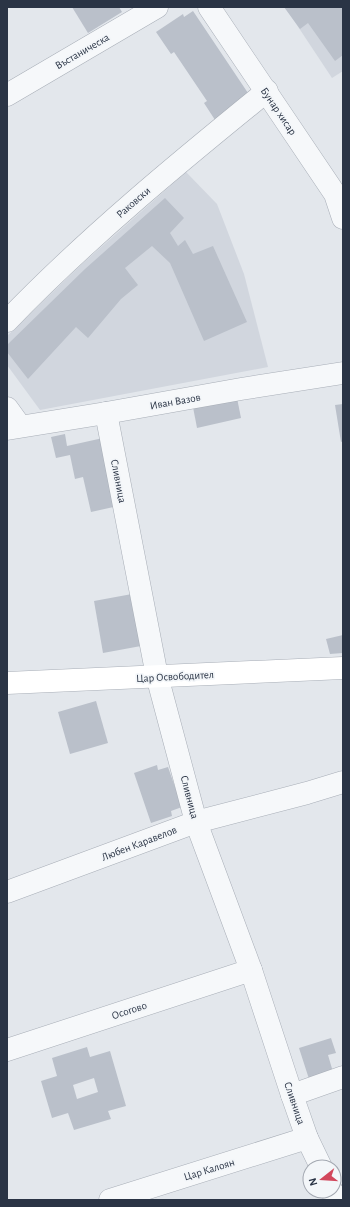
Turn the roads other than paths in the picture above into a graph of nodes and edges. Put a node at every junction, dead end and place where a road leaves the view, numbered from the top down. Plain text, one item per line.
1 (209, 7) edge
2 (147, 10) edge
3 (267, 92) junction
4 (7, 96) edge
5 (339, 191) edge
6 (343, 218) edge
7 (7, 321) edge
8 (343, 373) edge
9 (7, 408) edge
10 (106, 413) junction
11 (14, 428) edge
12 (343, 668) edge
13 (157, 676) junction
14 (7, 683) edge
15 (343, 782) edge
16 (196, 822) junction
17 (7, 892) edge
18 (251, 970) junction
19 (7, 1050) edge
20 (343, 1077) edge
21 (292, 1096) junction
22 (307, 1138) junction
23 (317, 1159) edge
24 (110, 1200) edge

1 - 3 street, Бунар хисар
2 - 4 street, Въстаническа
3 - 5 street, Бунар хисар
3 - 7 street, Раковски
5 - 6 street, Бунар хисар
8 - 10 street, Иван Вазов
9 - 11 street
10 - 11 street, Иван Вазов
10 - 13 street, Сливница
12 - 13 main road, Цар Освободител
13 - 14 main road, Цар Освободител
13 - 16 street, Сливница
15 - 16 street, Любен Каравелов
16 - 17 street, Любен Каравелов
16 - 18 street, Сливница
18 - 19 street, Осогово
18 - 21 street, Сливница
20 - 21 street
21 - 22 street, Сливница
22 - 23 street, Сливница
22 - 24 street, Цар Калоян

